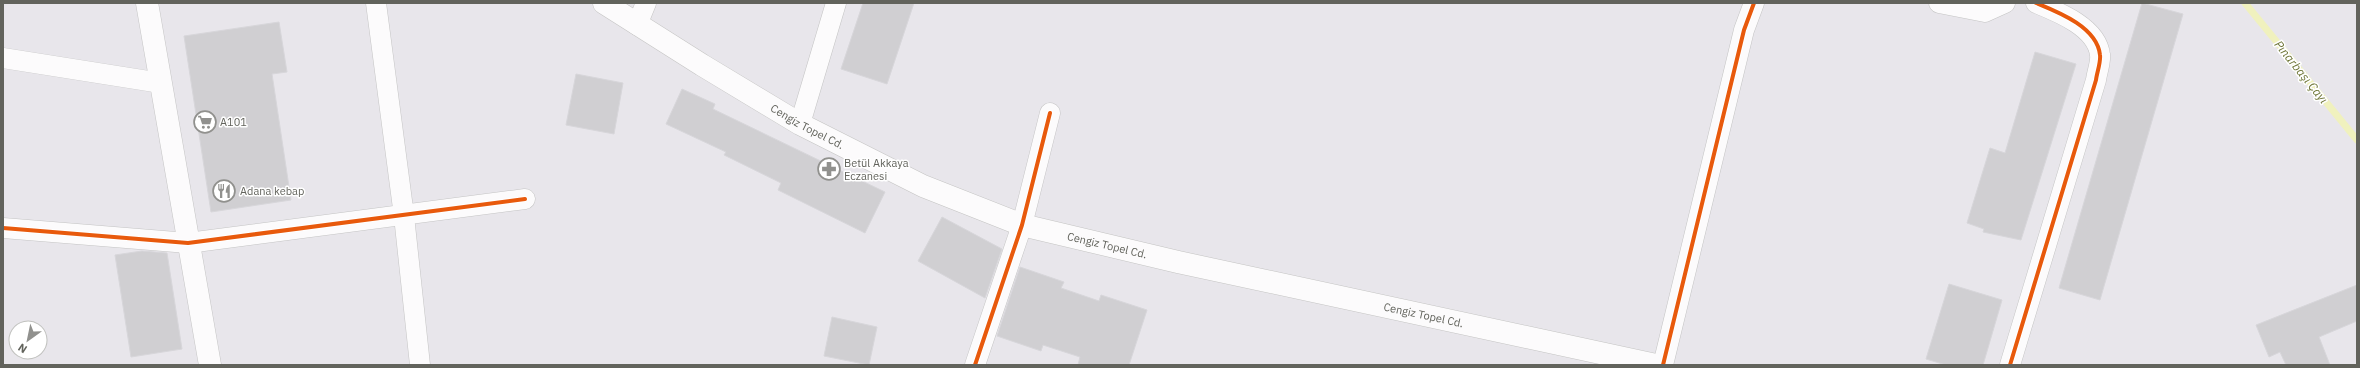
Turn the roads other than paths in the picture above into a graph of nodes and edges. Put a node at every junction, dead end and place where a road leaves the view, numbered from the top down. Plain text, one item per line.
1 (147, 3) edge
2 (376, 3) edge
3 (604, 3) edge
4 (646, 3) edge
5 (836, 3) edge
6 (1754, 3) edge
7 (1939, 3) edge
8 (2005, 3) edge
9 (2036, 3) edge
10 (637, 25) junction
11 (3, 58) edge
12 (161, 83) junction
13 (1050, 113) dead end
14 (800, 124) junction
15 (525, 199) dead end
16 (404, 216) junction
17 (1022, 225) junction
18 (3, 228) edge
19 (188, 244) junction
20 (210, 365) edge
21 (420, 365) edge
22 (975, 365) edge
23 (1656, 365) edge
24 (1663, 365) edge
25 (2010, 365) edge

1 - 12 main road
2 - 16 street
3 - 10 main road, Cengiz Topel Cd.
4 - 10 street
5 - 14 street
6 - 24 street
7 - 8 street
9 - 25 street
10 - 14 main road, Cengiz Topel Cd.
11 - 12 street
12 - 19 main road
13 - 17 street
14 - 17 main road, Cengiz Topel Cd.
15 - 16 street
16 - 19 street
16 - 21 street
17 - 22 street
17 - 23 main road, Cengiz Topel Cd.
18 - 19 street
19 - 20 main road

